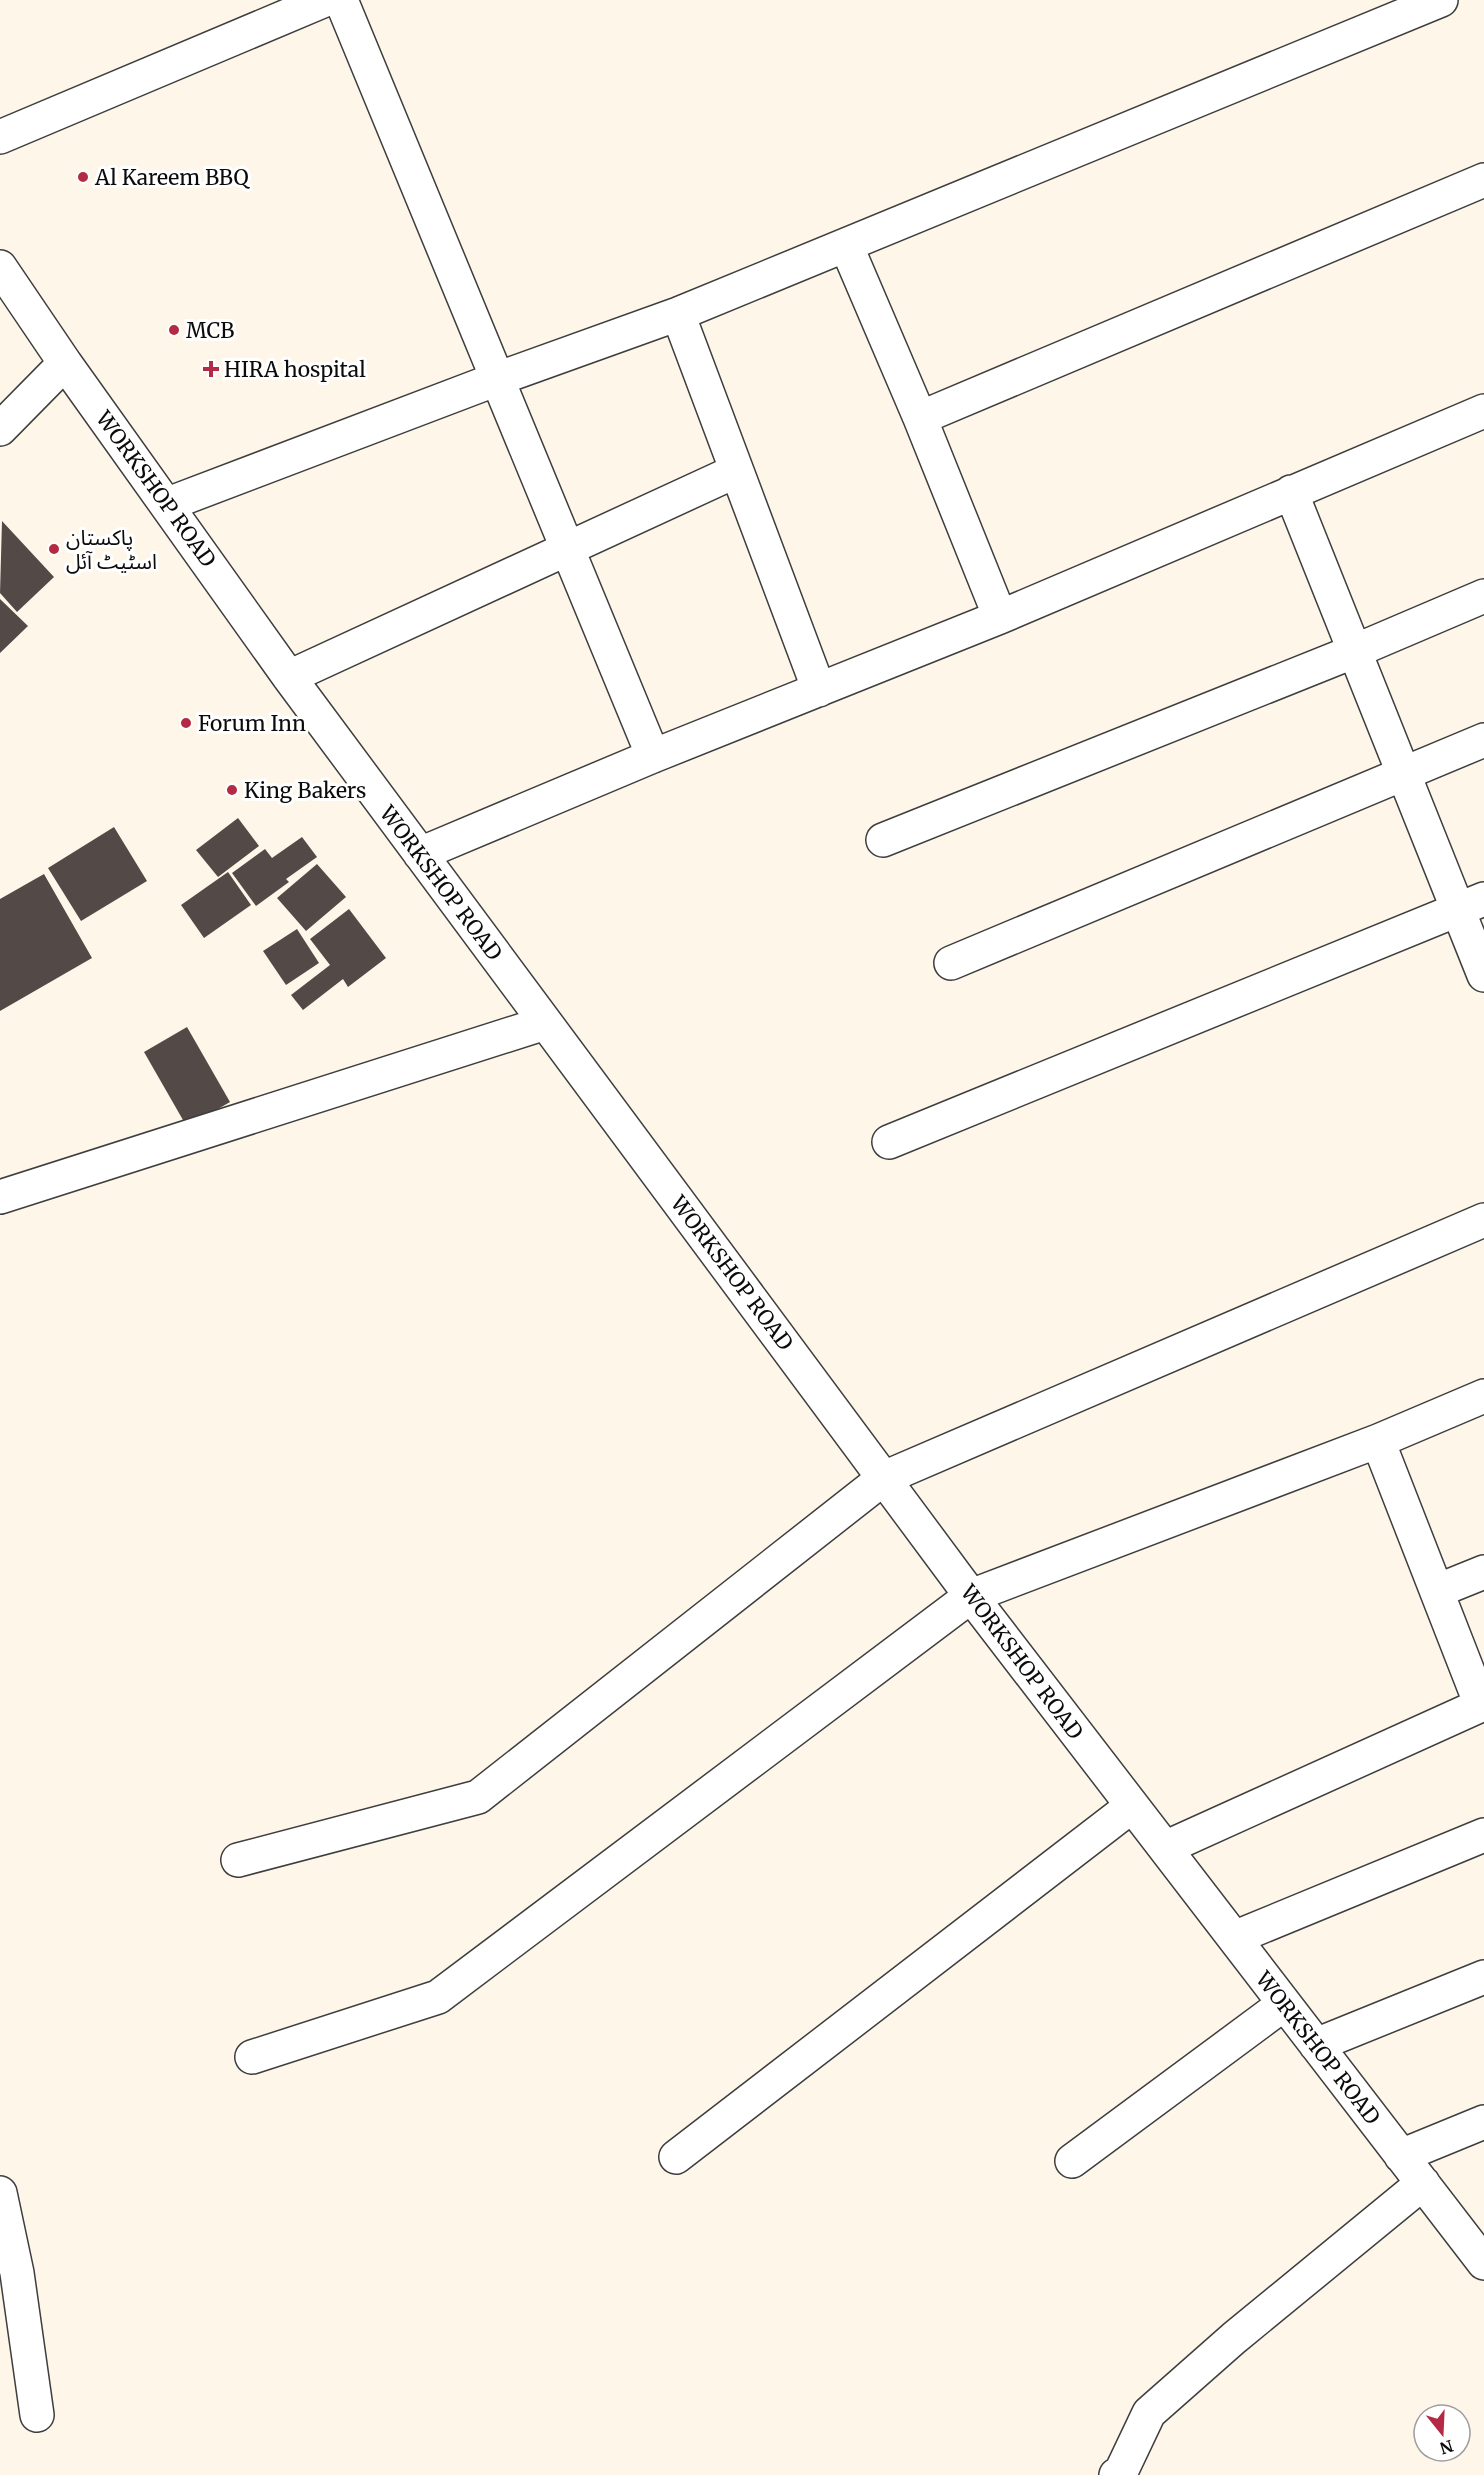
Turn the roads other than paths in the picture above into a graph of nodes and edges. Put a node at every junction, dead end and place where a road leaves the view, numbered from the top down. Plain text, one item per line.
1 (325, 0) edge
2 (341, 0) edge
3 (1441, 0) edge
4 (0, 137) edge
5 (1484, 180) edge
6 (846, 245) junction
7 (0, 267) edge
8 (678, 314) junction
9 (65, 363) junction
10 (497, 379) junction
11 (1484, 411) edge
12 (920, 418) junction
13 (0, 429) edge
14 (736, 471) junction
15 (1291, 492) junction
16 (168, 504) junction
17 (567, 549) junction
18 (1484, 596) edge
19 (1000, 617) junction
20 (1355, 651) junction
21 (290, 677) junction
22 (819, 690) junction
23 (1484, 740) edge
24 (653, 756) junction
25 (1404, 774) junction
26 (883, 840) dead end
27 (420, 854) junction
28 (1471, 904) edge
29 (951, 963) dead end
30 (1484, 975) edge
31 (545, 1023) junction
32 (889, 1142) dead end
33 (0, 1197) edge
34 (1484, 1220) edge
35 (1484, 1396) edge
36 (1378, 1441) junction
37 (884, 1478) junction
38 (1484, 1572) edge
39 (1437, 1591) junction
40 (971, 1596) junction
41 (1132, 1806) junction
42 (1484, 1834) edge
43 (1165, 1848) junction
44 (238, 1860) dead end
45 (1234, 1938) junction
46 (1484, 1977) edge
47 (1284, 2004) junction
48 (1316, 2045) junction
49 (252, 2057) dead end
50 (1484, 2122) edge
51 (1401, 2156) junction
52 (676, 2157) dead end
53 (1072, 2161) dead end
54 (1423, 2183) junction
55 (0, 2193) edge
56 (1484, 2263) edge
57 (37, 2415) dead end
58 (1116, 2475) edge

1 - 4 street
2 - 10 street
3 - 6 street
5 - 12 street
6 - 8 street
6 - 12 street
7 - 9 street, WORKSHOP ROAD
8 - 10 street
8 - 14 street
9 - 13 street
9 - 16 street, WORKSHOP ROAD
10 - 16 street
10 - 17 street
11 - 15 street
12 - 19 street
14 - 17 street
14 - 22 street
15 - 19 street
15 - 20 street
16 - 21 street, WORKSHOP ROAD
17 - 21 street
17 - 24 street
18 - 20 street
19 - 22 street
20 - 25 street
20 - 26 street
21 - 27 street, WORKSHOP ROAD
22 - 24 street
23 - 25 street
24 - 27 street
25 - 28 street
25 - 29 street
27 - 31 street, WORKSHOP ROAD
28 - 30 street
28 - 32 street
31 - 33 street
31 - 37 street, WORKSHOP ROAD
34 - 37 street
35 - 36 street
36 - 39 street
36 - 40 street
37 - 40 street, WORKSHOP ROAD
37 - 44 street
38 - 39 street
39 - 43 street
40 - 41 street, WORKSHOP ROAD
40 - 49 street
41 - 43 street, WORKSHOP ROAD
41 - 52 street
42 - 45 street
43 - 45 street, WORKSHOP ROAD
45 - 47 street, WORKSHOP ROAD
46 - 48 street
47 - 48 street, WORKSHOP ROAD
47 - 53 street
48 - 51 street, WORKSHOP ROAD
50 - 51 street
51 - 54 street, WORKSHOP ROAD
54 - 56 street, WORKSHOP ROAD
54 - 58 street
55 - 57 street

